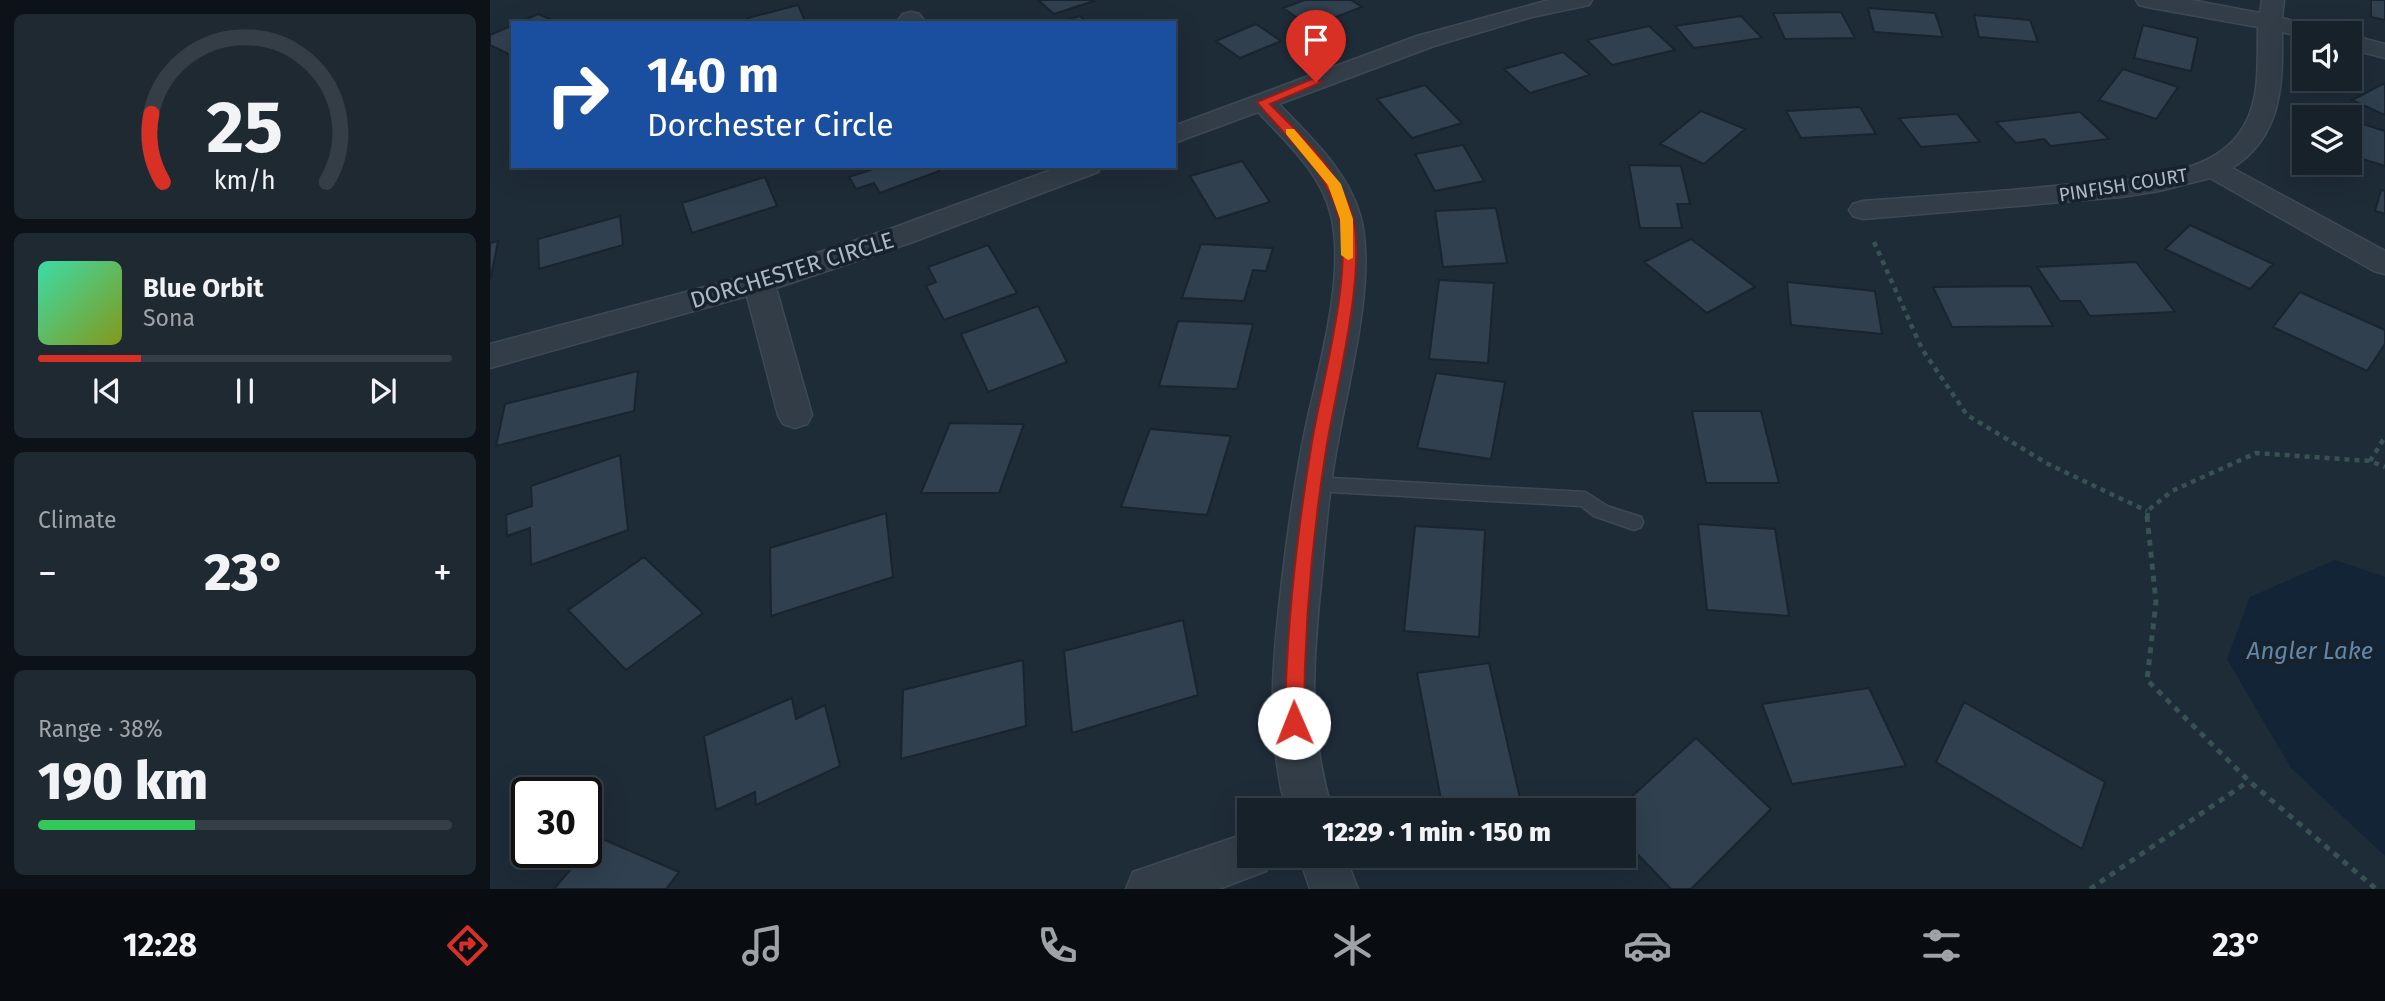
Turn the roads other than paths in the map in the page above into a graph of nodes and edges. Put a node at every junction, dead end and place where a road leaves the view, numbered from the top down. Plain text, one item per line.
1 (1581, 0) edge
2 (2147, 0) edge
3 (1535, 4) edge
4 (2271, 11) edge
5 (2292, 22) edge
6 (2362, 45) edge
7 (2385, 51) edge
8 (1263, 102) junction
9 (1176, 134) edge
10 (1076, 168) edge
11 (2212, 168) junction
12 (1039, 174) edge
13 (1863, 210) road end
14 (2385, 264) edge
15 (759, 283) junction
16 (490, 356) edge
17 (795, 415) dead end
18 (1314, 484) junction
19 (1634, 522) dead end
20 (1306, 798) edge
21 (1237, 859) edge
22 (1326, 868) edge
23 (1150, 889) edge
24 (1334, 889) edge

1 - 3 street
2 - 4 street
3 - 8 street
4 - 5 street
4 - 11 street, PINFISH COURT
6 - 7 street
8 - 9 street
8 - 18 street
10 - 12 street, DORCHESTER CIRCLE
11 - 13 street, PINFISH COURT
11 - 14 street
12 - 15 street, DORCHESTER CIRCLE
15 - 16 street, DORCHESTER CIRCLE
15 - 17 street
18 - 19 lane
18 - 20 street
21 - 23 street
22 - 24 street

